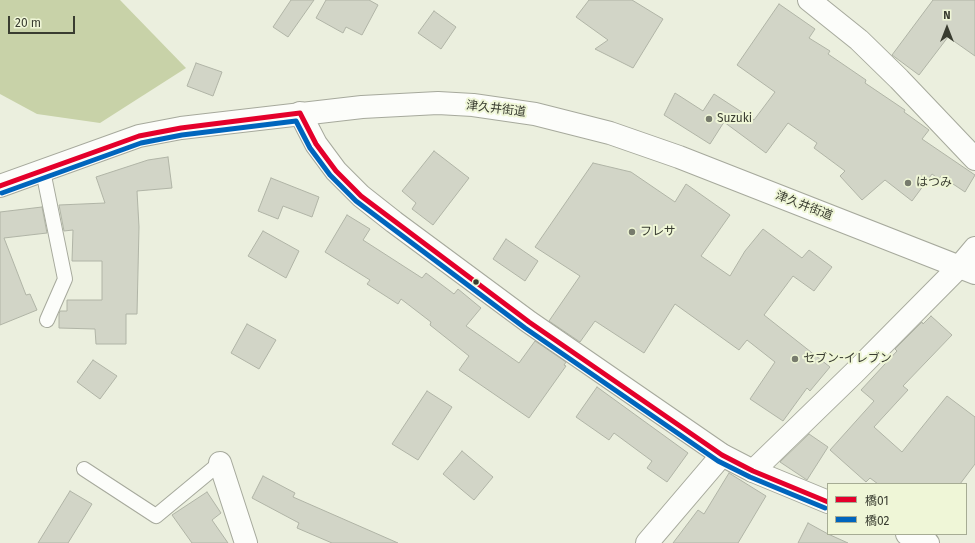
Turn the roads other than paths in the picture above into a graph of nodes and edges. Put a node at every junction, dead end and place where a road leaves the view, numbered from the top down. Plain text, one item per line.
1 (809, 0) edge
2 (300, 113) junction
3 (975, 159) edge
4 (43, 170) junction
5 (0, 186) edge
6 (975, 248) edge
7 (967, 270) edge
8 (47, 320) dead end
9 (722, 455) junction
10 (220, 462) joint
11 (84, 469) dead end
12 (753, 471) junction
13 (827, 502) edge
14 (909, 535) edge
15 (246, 543) edge
16 (646, 543) edge
17 (928, 543) edge

1 - 3 main road
2 - 4 main road, 津久井街道
2 - 7 main road, 津久井街道
2 - 9 main road
4 - 5 main road, 津久井街道
4 - 8 lane
6 - 7 main road
7 - 12 main road
9 - 12 main road
9 - 16 main road
10 - 11 lane
10 - 15 main road
12 - 13 main road
14 - 17 main road

